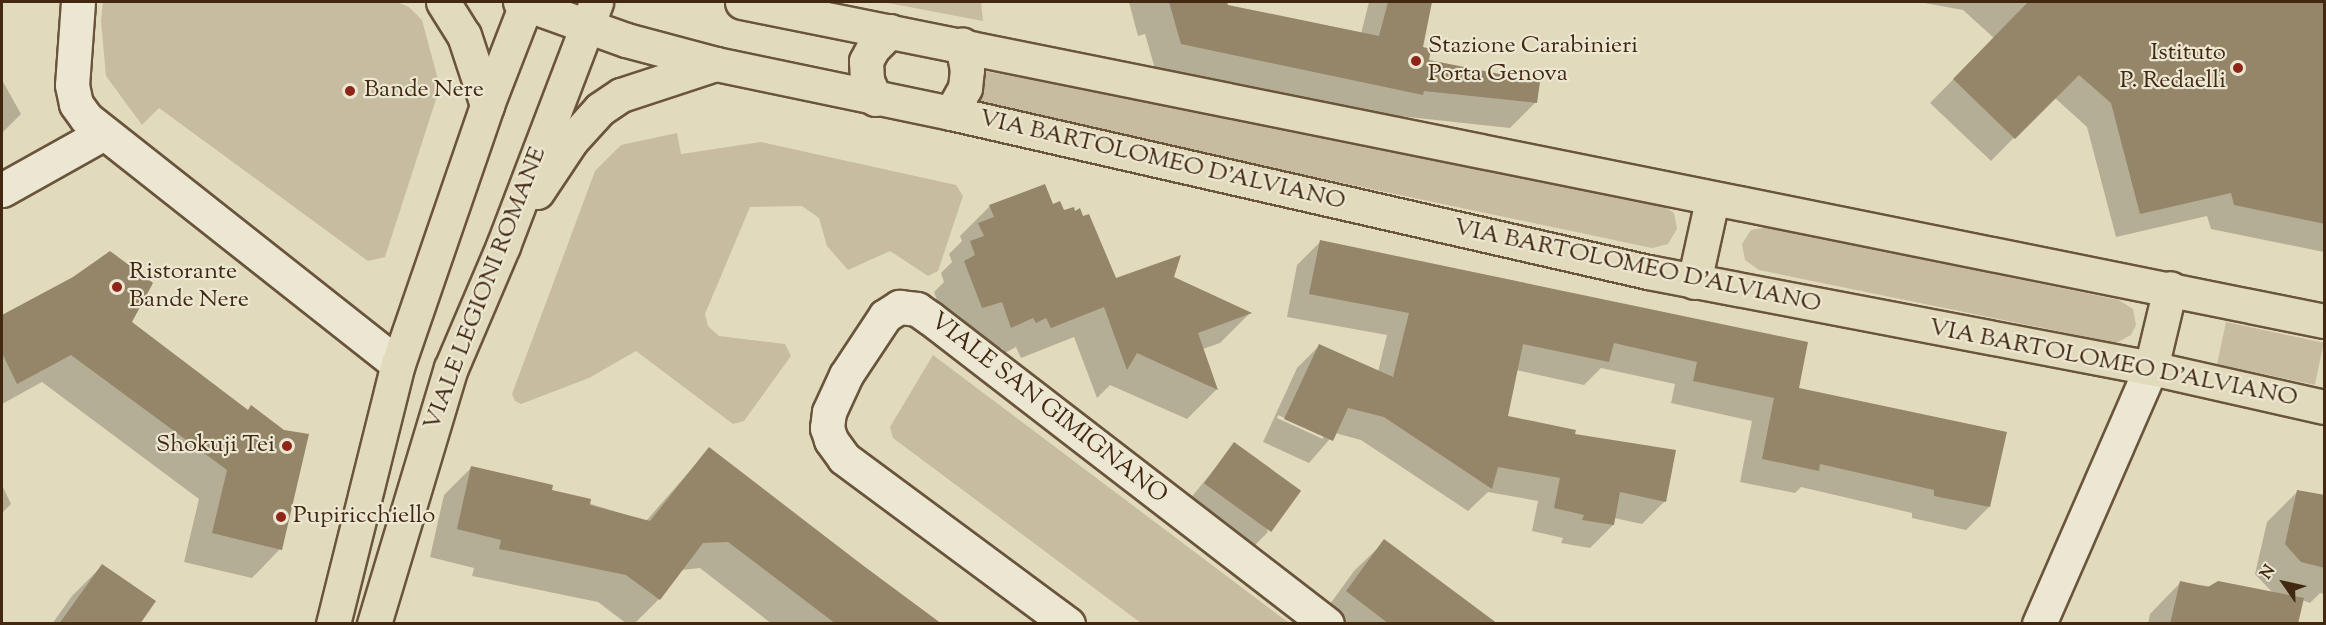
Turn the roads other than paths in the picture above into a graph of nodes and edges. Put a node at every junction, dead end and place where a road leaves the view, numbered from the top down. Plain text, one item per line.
1 (78, 2) edge
2 (442, 2) edge
3 (525, 2) edge
4 (758, 4) edge
5 (591, 14) edge
6 (890, 31) junction
7 (962, 44) junction
8 (716, 64) junction
9 (875, 99) junction
10 (487, 105) junction
11 (951, 113) junction
12 (102, 134) junction
13 (2, 190) edge
14 (1712, 200) junction
15 (503, 246) junction
16 (1694, 282) junction
17 (2170, 288) junction
18 (2325, 321) edge
19 (398, 364) junction
20 (2151, 368) junction
21 (2325, 407) edge
22 (333, 624) edge
23 (374, 624) edge
24 (1068, 624) edge
25 (1327, 624) edge
26 (2039, 624) edge

1 - 12 street
2 - 10 main road
3 - 5 main road
3 - 10 main road, VIALE LEGIONI ROMANE
4 - 6 main road
5 - 8 main road
5 - 15 main road, VIALE LEGIONI ROMANE
6 - 7 main road
6 - 9 main road
7 - 11 main road
7 - 14 main road
8 - 9 main road
8 - 15 main road
9 - 11 main road
10 - 19 main road, VIALE LEGIONI ROMANE
11 - 16 main road, VIA BARTOLOMEO D'ALVIANO
12 - 13 street
12 - 19 street
14 - 16 main road
14 - 17 main road
15 - 23 main road, VIALE LEGIONI ROMANE
16 - 20 main road, VIA BARTOLOMEO D'ALVIANO
17 - 18 main road
17 - 20 main road
19 - 22 main road, VIALE LEGIONI ROMANE
20 - 21 main road, VIA BARTOLOMEO D'ALVIANO
20 - 26 street
24 - 25 street, VIALE SAN GIMIGNANO

